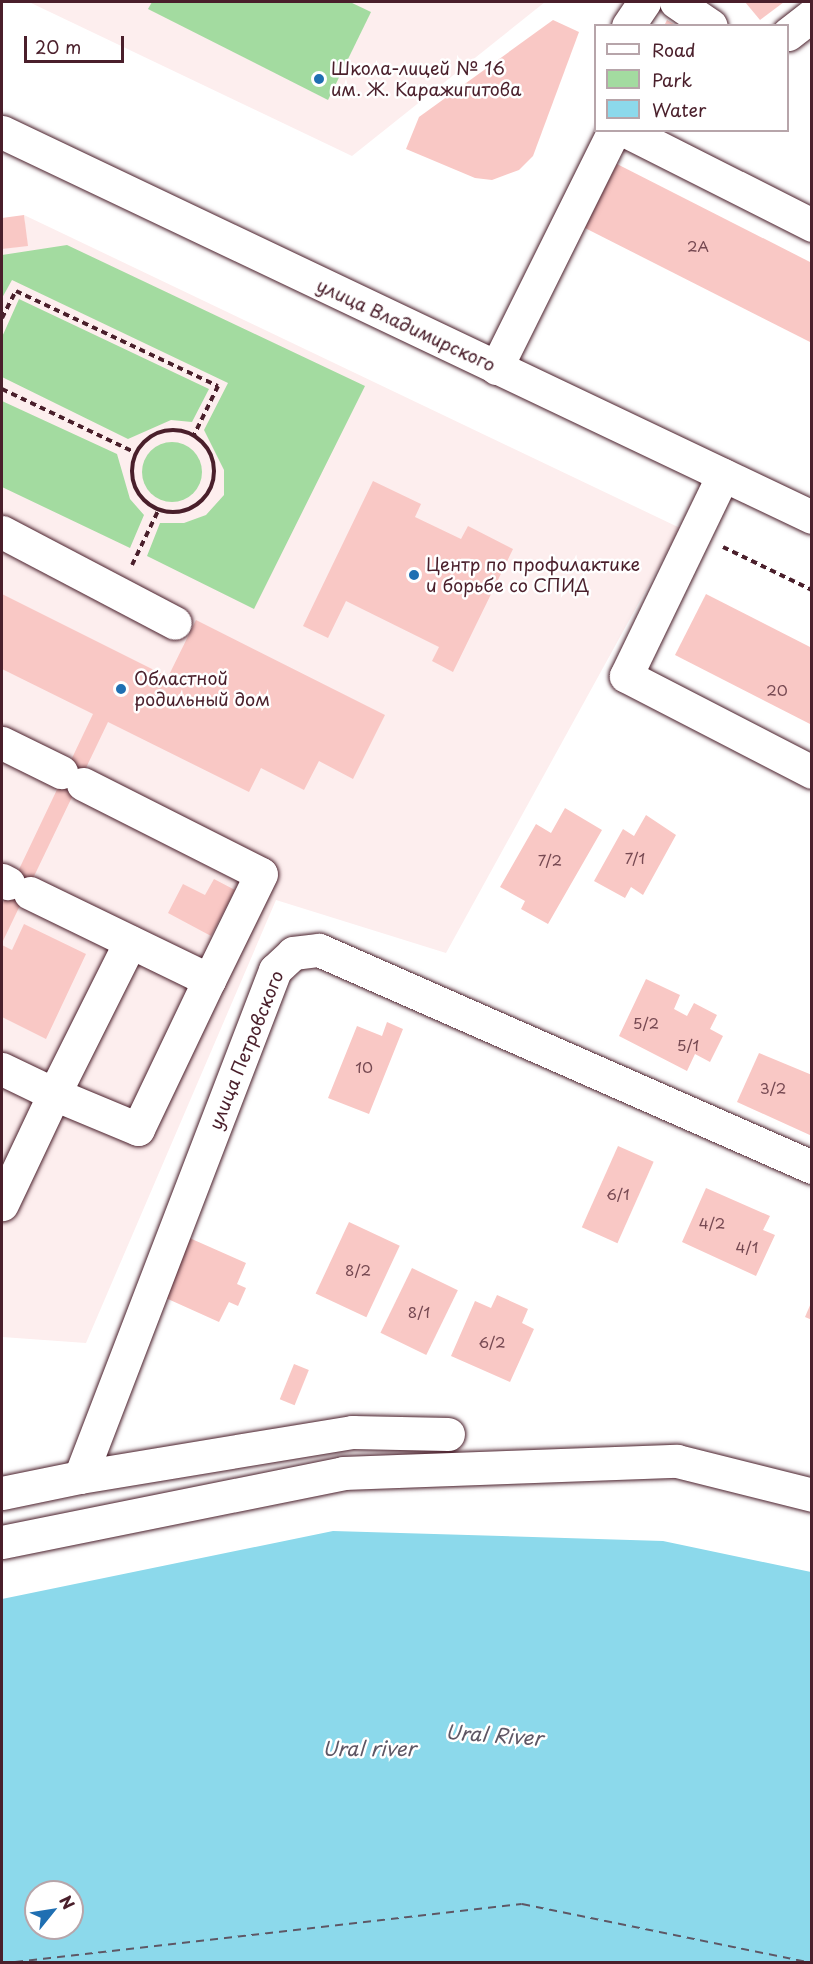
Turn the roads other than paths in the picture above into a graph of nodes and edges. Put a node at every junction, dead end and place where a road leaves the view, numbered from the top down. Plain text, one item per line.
1 (644, 2) edge
2 (676, 2) edge
3 (812, 15) edge
4 (629, 24) edge
5 (708, 24) edge
6 (789, 33) edge
7 (2, 132) edge
8 (613, 132) edge
9 (628, 132) edge
10 (812, 225) edge
11 (496, 368) junction
12 (723, 475) junction
13 (812, 517) edge
14 (2, 532) edge
15 (175, 624) dead end
16 (2, 743) edge
17 (812, 772) edge
18 (13, 885) edge
19 (130, 942) junction
20 (209, 981) junction
21 (2, 1069) edge
22 (54, 1094) junction
23 (812, 1167) edge
24 (2, 1204) edge
25 (448, 1434) dead end
26 (80, 1477) junction
27 (2, 1493) edge
28 (812, 1495) edge
29 (2, 1542) edge

1 - 4 street
2 - 5 street
3 - 6 street
7 - 11 street, улица Владимирского
8 - 11 street
9 - 10 street
11 - 12 street, улица Владимирского
12 - 13 street, улица Владимирского
12 - 17 street
14 - 15 street
16 - 20 street
18 - 19 street
19 - 20 street
19 - 22 street
20 - 22 street
21 - 22 street
22 - 24 street
23 - 26 street, улица Петровского
25 - 26 street
26 - 27 street
28 - 29 street

